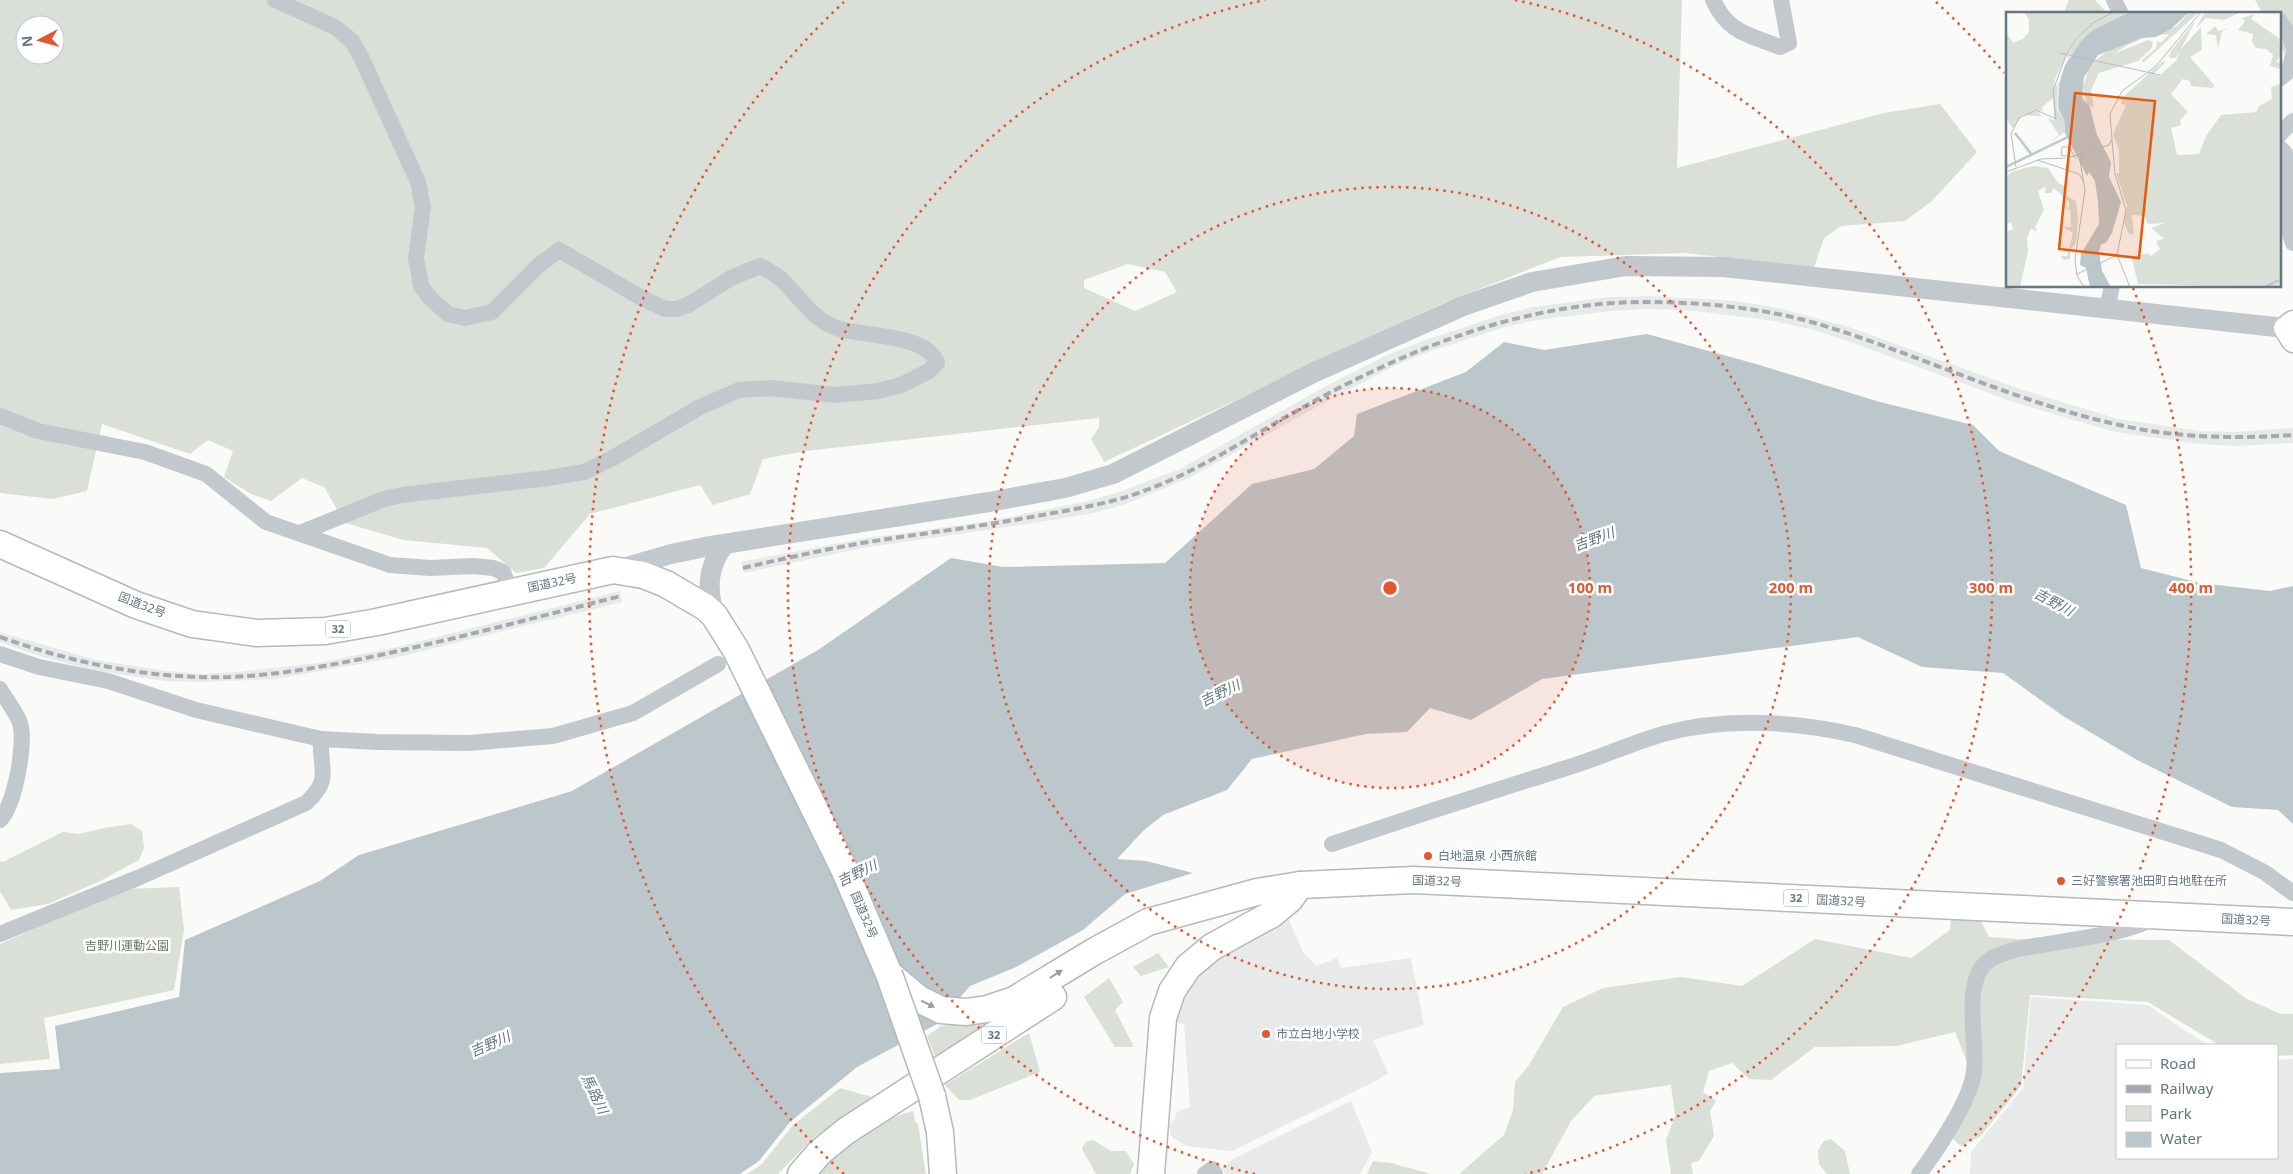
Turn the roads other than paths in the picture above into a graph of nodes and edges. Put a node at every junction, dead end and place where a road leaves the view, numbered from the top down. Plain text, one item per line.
1 (275, 0) edge
2 (1713, 0) edge
3 (1781, 0) edge
4 (2114, 0) edge
5 (2121, 12) edge
6 (2280, 21) edge
7 (2293, 45) edge
8 (2293, 55) edge
9 (2287, 74) edge
10 (2293, 121) edge
11 (2280, 134) edge
12 (2280, 148) edge
13 (2282, 192) edge
14 (2293, 243) edge
15 (2112, 288) edge
16 (2107, 309) junction
17 (2290, 330) edge
18 (0, 416) edge
19 (300, 534) junction
20 (0, 544) edge
21 (724, 545) junction
22 (613, 570) junction
23 (512, 592) junction
24 (714, 615) junction
25 (0, 654) edge
26 (718, 664) dead end
27 (0, 689) edge
28 (320, 740) junction
29 (0, 820) edge
30 (1332, 844) dead end
31 (1300, 885) junction
32 (2293, 893) edge
33 (1197, 909) junction
34 (2159, 916) junction
35 (2293, 922) edge
36 (0, 934) edge
37 (890, 974) junction
38 (940, 1132) junction
39 (801, 1174) edge
40 (943, 1174) edge
41 (949, 1174) edge
42 (1151, 1174) edge
43 (1205, 1174) edge
44 (1215, 1174) edge
45 (1919, 1174) edge

1 - 19 street
2 - 3 street
4 - 5 street
6 - 7 street
8 - 9 street
10 - 11 street
12 - 13 street
13 - 14 street
15 - 16 street
16 - 17 street
16 - 21 street
18 - 19 street
19 - 23 street
20 - 23 highway, 国道32号 / 32
21 - 22 street
21 - 24 street
22 - 23 highway, 国道32号 / 32
22 - 24 highway, 国道32号 / 32
24 - 37 highway, 国道32号 / 32
25 - 28 street
26 - 28 street
27 - 29 street
28 - 36 street
30 - 32 street
31 - 33 highway, 国道32号 / 32
31 - 34 highway, 国道32号 / 32
31 - 42 highway
37 -> 33 highway, 国道32号 / 32
33 - 39 highway, 国道32号 / 32
34 - 35 highway, 国道32号 / 32
34 - 45 street
37 - 38 highway, 国道32号 / 32, bridge
38 - 40 highway, 国道32号 / 32
38 - 41 highway
43 - 44 street

